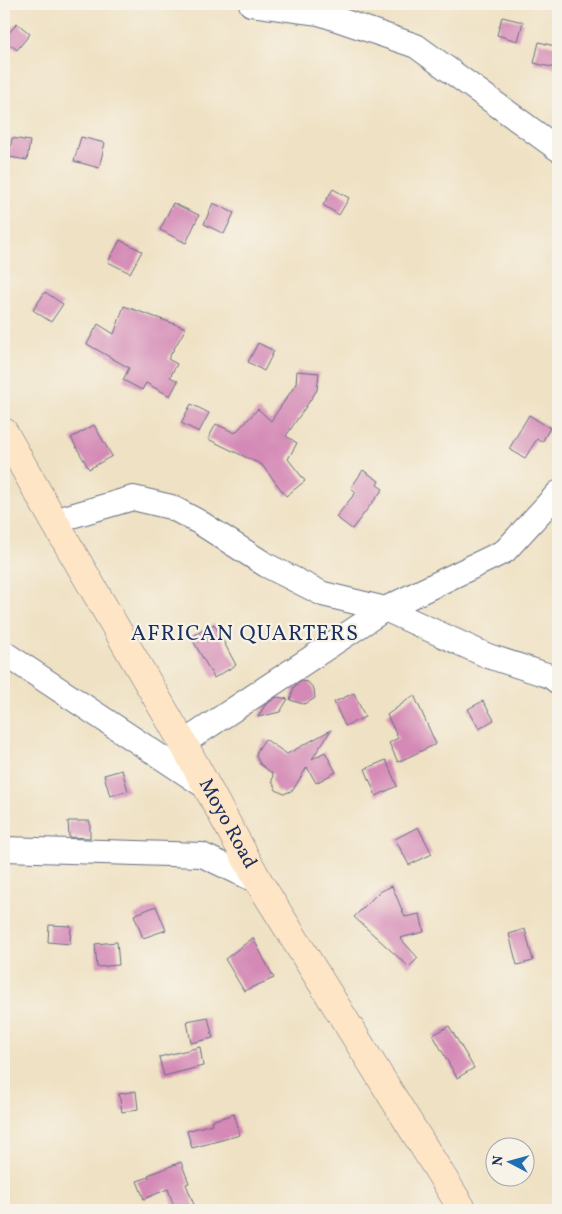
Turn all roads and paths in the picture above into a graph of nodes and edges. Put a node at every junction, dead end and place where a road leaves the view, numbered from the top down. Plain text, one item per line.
1 (251, 4) edge
2 (321, 8) edge
3 (558, 149) edge
4 (4, 432) edge
5 (558, 493) edge
6 (54, 521) junction
7 (385, 610) junction
8 (4, 653) edge
9 (558, 682) edge
10 (183, 744) junction
11 (209, 789) junction
12 (4, 849) edge
13 (259, 882) junction
14 (463, 1210) edge

1 - 2 street
2 - 3 street
4 - 6 main road, Moyo Road
5 - 7 street
6 - 7 street
6 - 10 main road, Moyo Road
7 - 9 street
7 - 10 street
8 - 11 street
10 - 11 main road, Moyo Road
11 - 13 main road, Moyo Road
12 - 13 street
13 - 14 main road, Moyo Road

